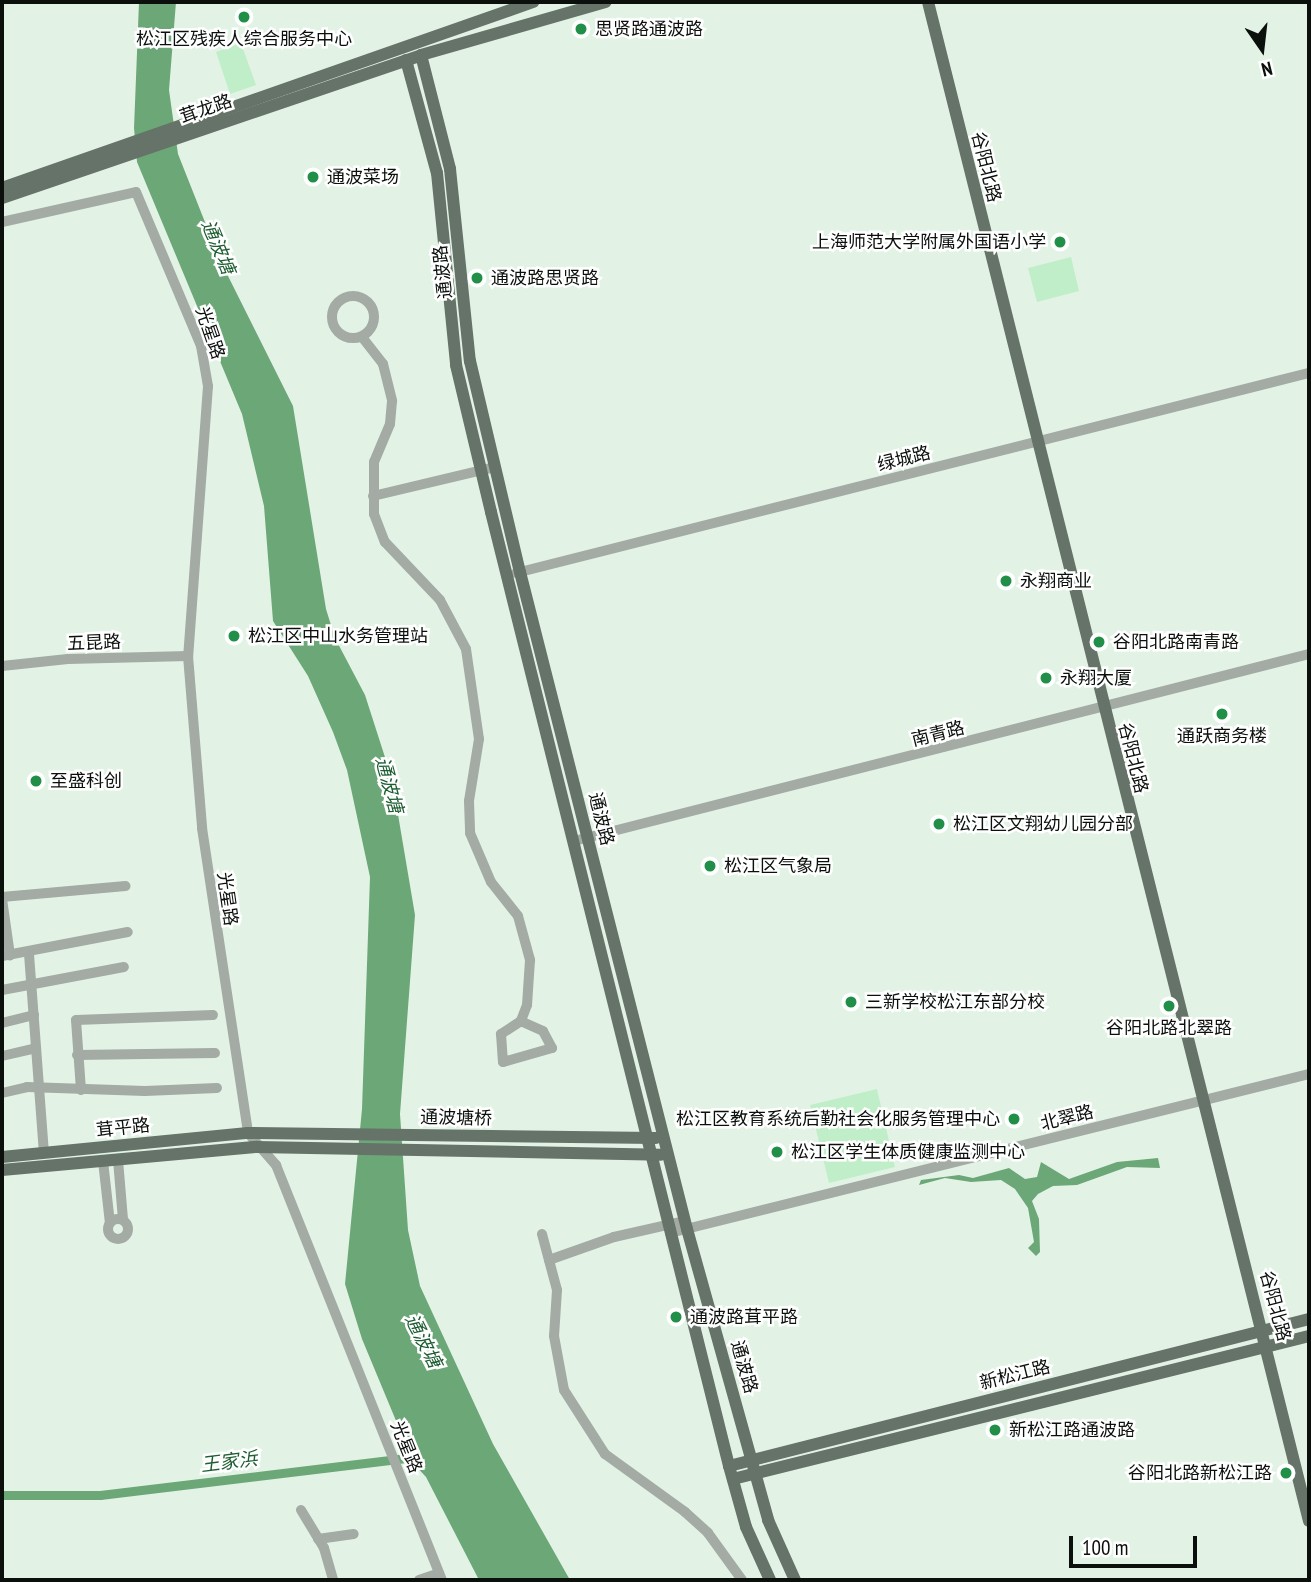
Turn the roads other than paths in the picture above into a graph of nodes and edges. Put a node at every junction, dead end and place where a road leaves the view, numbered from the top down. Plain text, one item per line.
1 (533, 2) edge
2 (606, 2) edge
3 (928, 2) edge
4 (419, 49) junction
5 (406, 60) junction
6 (374, 65) junction
7 (2, 188) edge
8 (2, 198) edge
9 (2, 222) edge
10 (362, 337) junction
11 (1309, 373) edge
12 (1036, 442) junction
13 (495, 467) junction
14 (481, 471) junction
15 (373, 496) junction
16 (520, 572) junction
17 (506, 576) junction
18 (1309, 654) edge
19 (188, 656) junction
20 (2, 666) edge
21 (1102, 710) junction
22 (587, 837) junction
23 (574, 841) junction
24 (126, 886) dead end
25 (2, 898) edge
26 (3, 913) edge
27 (128, 932) dead end
28 (29, 954) junction
29 (6, 955) edge
30 (124, 967) dead end
31 (31, 985) junction
32 (2, 990) edge
33 (34, 1015) junction
34 (213, 1015) dead end
35 (521, 1021) junction
36 (2, 1023) edge
37 (36, 1048) junction
38 (215, 1053) dead end
39 (77, 1055) junction
40 (2, 1056) edge
41 (1309, 1074) edge
42 (217, 1088) dead end
43 (39, 1089) junction
44 (81, 1090) junction
45 (2, 1093) edge
46 (1201, 1101) junction
47 (248, 1133) junction
48 (649, 1138) junction
49 (664, 1138) junction
50 (257, 1147) junction
51 (44, 1153) junction
52 (653, 1155) junction
53 (668, 1155) junction
54 (2, 1157) edge
55 (118, 1160) junction
56 (103, 1161) junction
57 (2, 1170) edge
58 (123, 1220) junction
59 (110, 1223) junction
60 (686, 1225) junction
61 (670, 1229) junction
62 (542, 1234) dead end
63 (549, 1260) junction
64 (1309, 1319) edge
65 (1264, 1331) junction
66 (1309, 1336) edge
67 (1268, 1346) junction
68 (751, 1460) junction
69 (729, 1466) junction
70 (755, 1474) junction
71 (733, 1479) junction
72 (301, 1510) dead end
73 (1309, 1521) edge
74 (354, 1534) dead end
75 (318, 1539) junction
76 (441, 1577) edge
77 (333, 1580) edge
78 (419, 1580) edge
79 (742, 1580) edge
80 (770, 1580) edge
81 (795, 1580) edge

1 - 4 main road
2 - 4 main road
3 - 12 main road, 谷阳北路
4 - 5 main road, 茸龙路
4 - 6 main road
4 - 13 main road, 通波路
5 - 6 main road, 茸龙路
5 - 14 main road, 通波路
6 - 7 main road, 茸龙路
6 - 8 main road, 茸龙路
9 - 19 street, 光星路
10 - 10 street
10 - 15 street
11 - 12 street, 绿城路
12 - 16 street, 绿城路
12 - 21 main road, 谷阳北路
13 - 14 street
13 - 16 main road, 通波路
14 - 15 street
14 - 17 main road, 通波路
15 - 35 street
16 - 17 street, 绿城路
16 - 22 main road, 通波路
17 - 23 main road, 通波路
18 - 21 street, 南青路
19 - 20 street, 五昆路
19 - 47 street, 光星路
21 - 22 street, 南青路
21 - 46 main road, 谷阳北路
22 - 23 street, 南青路
22 - 49 main road, 通波路
23 - 48 main road, 通波路
24 - 25 street
25 - 26 street
26 - 29 street
27 - 28 street
28 - 29 street
28 - 31 street
30 - 31 street
31 - 32 street
31 - 33 street
33 - 36 street
33 - 37 street
34 - 39 street
35 - 35 street
37 - 40 street
37 - 43 street
38 - 39 street
39 - 44 street
41 - 46 street, 北翠路
42 - 44 street
43 - 44 street
43 - 45 street
43 - 51 street
46 - 60 street, 北翠路
46 - 65 main road, 谷阳北路
47 - 48 main road, 通波塘桥
47 - 50 street, 光星路
47 - 51 main road, 茸平路
48 - 49 main road, 通波塘桥
48 - 52 main road, 通波路
49 - 53 main road, 通波路
50 - 52 main road
50 - 55 main road
50 - 76 street, 光星路
51 - 54 main road, 茸平路
52 - 53 main road
52 - 61 main road, 通波路
53 - 60 main road, 通波路
55 - 56 main road
55 - 58 street
56 - 57 main road
56 - 59 street
58 - 59 street
58 - 59 street
60 - 61 street, 北翠路
60 - 68 main road, 通波路
61 - 63 street, 北翠路
61 - 69 main road, 通波路
62 - 63 street
63 - 79 street
64 - 65 main road, 新松江路
65 - 67 main road, 谷阳北路
65 - 68 main road, 新松江路
66 - 67 main road, 新松江路
67 - 70 main road, 新松江路
67 - 73 main road, 谷阳北路
68 - 69 main road, 新松江路
68 - 70 main road, 通波路
69 - 71 main road, 通波路
70 - 71 main road, 新松江路
70 - 81 main road, 通波路
71 - 80 main road, 通波路
72 - 75 street
74 - 75 street
75 - 77 street
76 - 78 street

